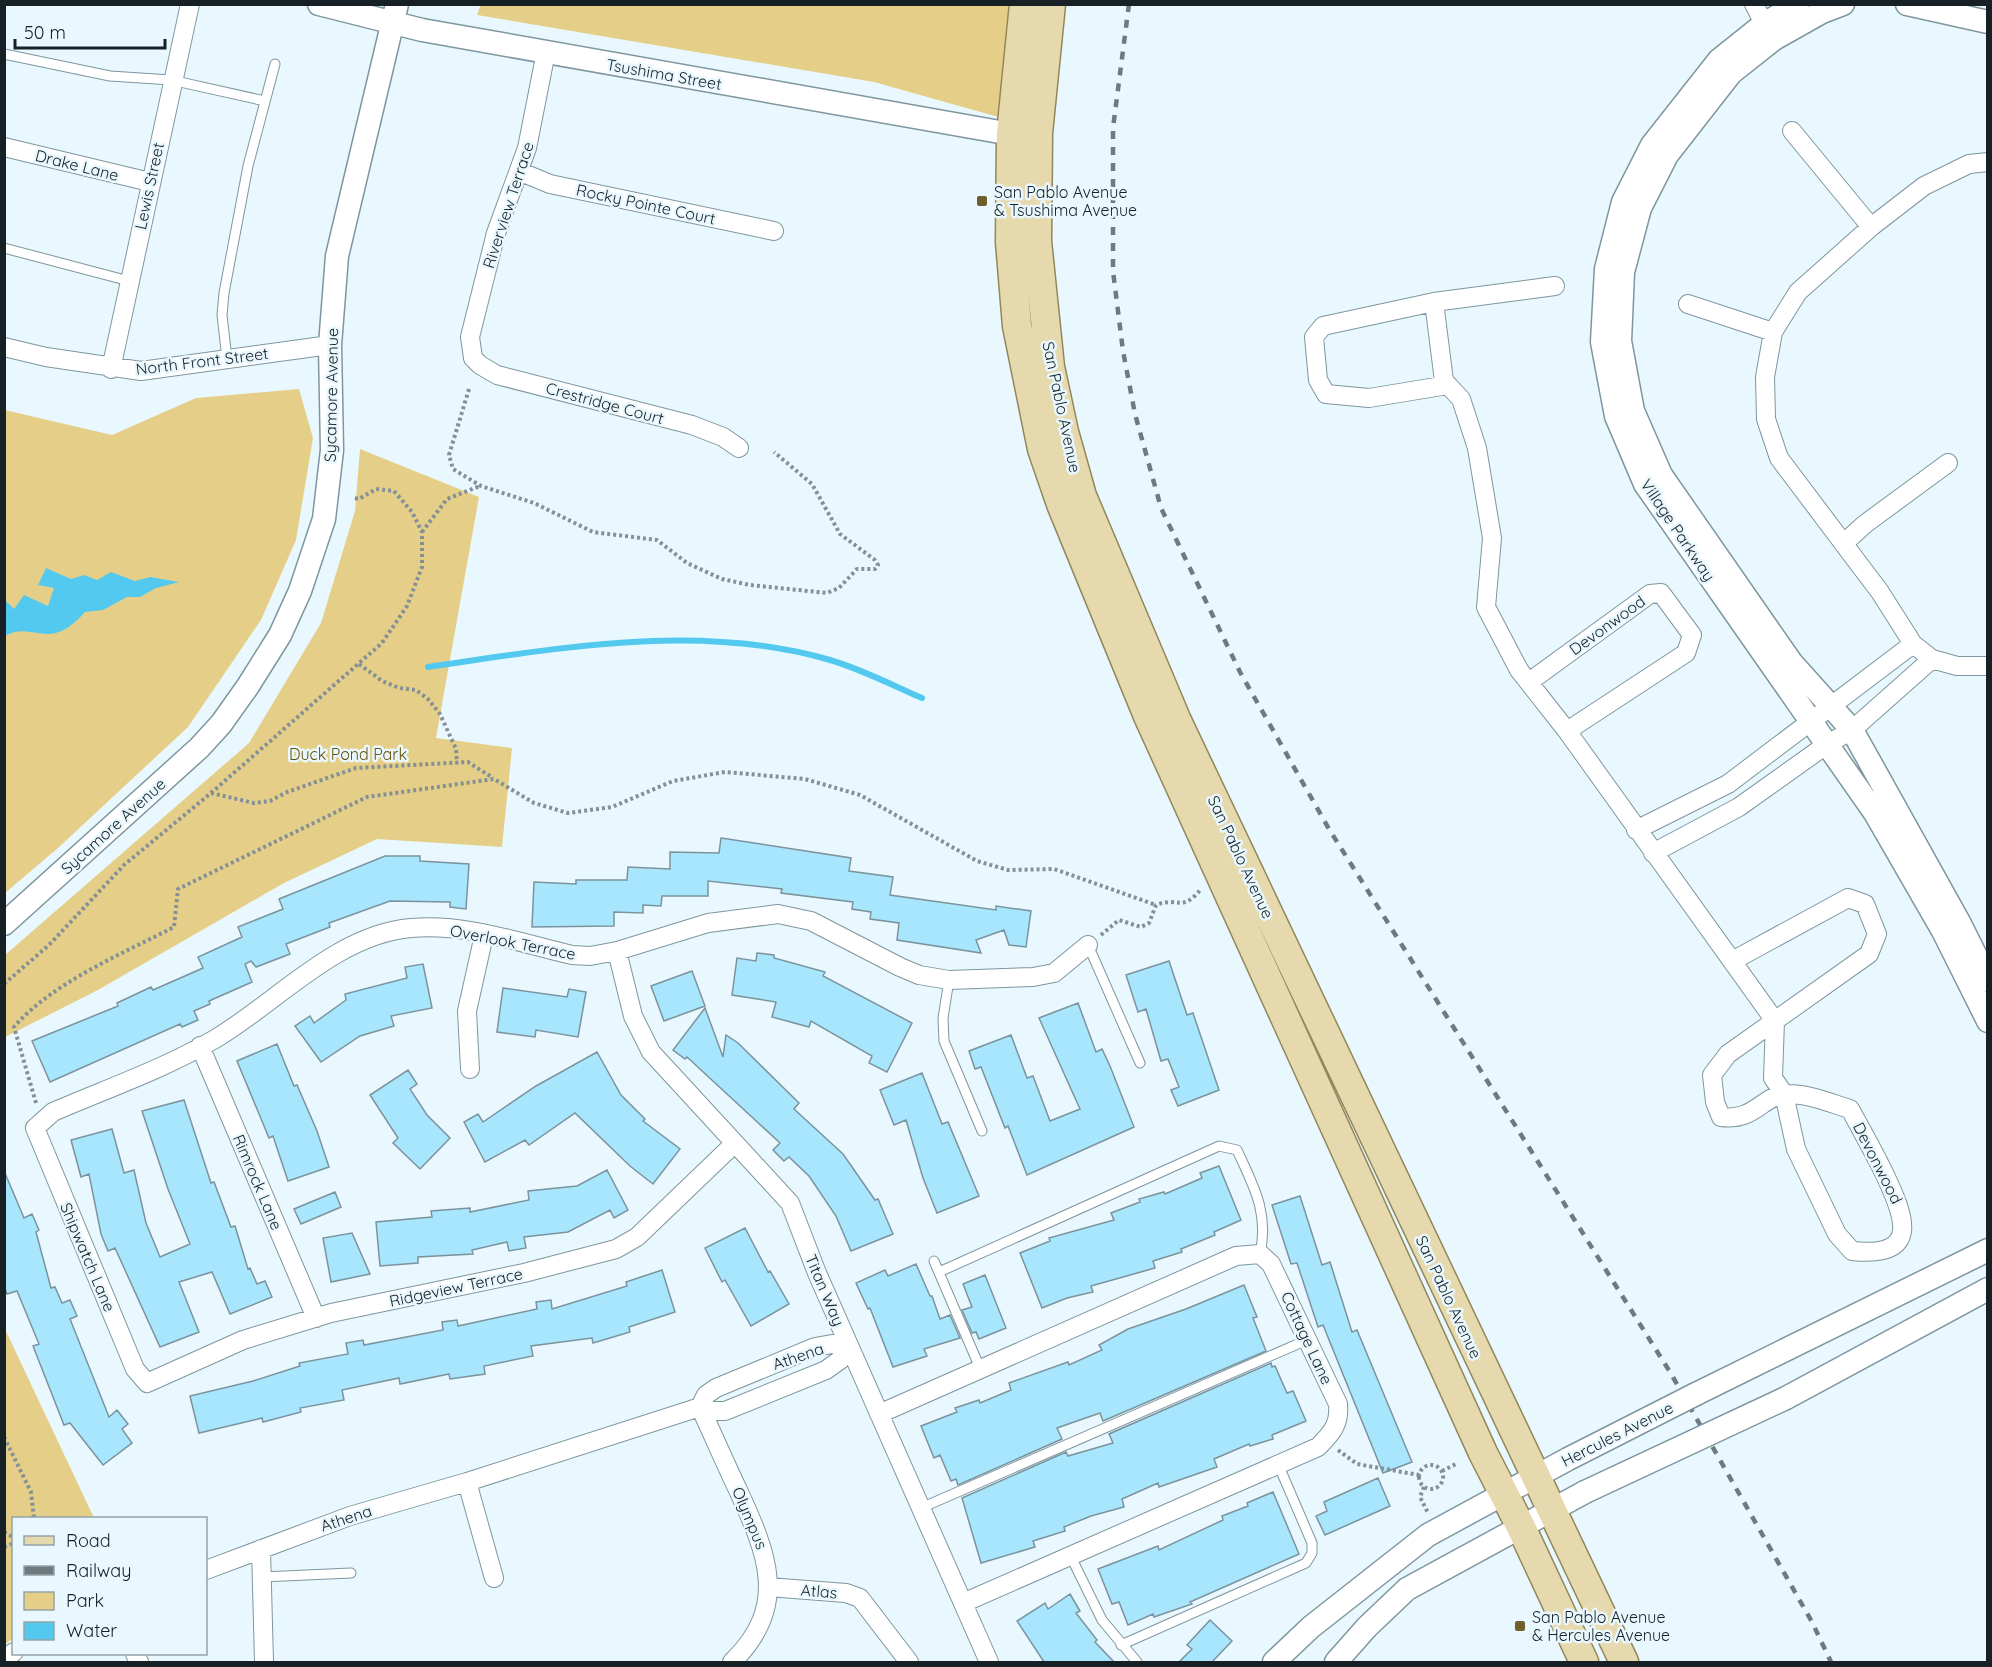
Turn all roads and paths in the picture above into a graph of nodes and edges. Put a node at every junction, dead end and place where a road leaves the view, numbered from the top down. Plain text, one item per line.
1 (190, 4) edge
2 (319, 4) edge
3 (1024, 4) edge
4 (1051, 4) edge
5 (1798, 4) edge
6 (1843, 4) edge
7 (1907, 4) edge
8 (395, 14) edge
9 (1759, 14) edge
10 (1988, 22) edge
11 (546, 52) junction
12 (4, 54) edge
13 (275, 64) dead end
14 (171, 80) junction
15 (265, 101) junction
16 (1792, 131) dead end
17 (1011, 134) junction
18 (4, 147) edge
19 (1988, 162) edge
20 (521, 172) junction
21 (150, 182) junction
22 (1871, 227) junction
23 (774, 231) dead end
24 (4, 248) edge
25 (129, 281) junction
26 (1555, 286) dead end
27 (1434, 302) junction
28 (1688, 304) dead end
29 (1773, 332) junction
30 (330, 345) junction
31 (4, 347) edge
32 (473, 358) joint
33 (227, 359) junction
34 (111, 369) junction
35 (1448, 385) junction
36 (469, 389) dead end
37 (739, 448) dead end
38 (774, 452) dead end
39 (1948, 464) dead end
40 (481, 486) junction
41 (353, 498) dead end
42 (422, 532) junction
43 (1844, 543) junction
44 (1913, 644) junction
45 (1932, 659) junction
46 (360, 664) junction
47 (1988, 666) edge
48 (1529, 682) junction
49 (1831, 706) junction
50 (1812, 723) junction
51 (1851, 730) junction
52 (1568, 731) junction
53 (1826, 745) junction
54 (457, 763) junction
55 (494, 779) junction
56 (211, 793) junction
57 (1636, 830) junction
58 (1653, 853) junction
59 (1222, 878) junction
60 (1156, 905) junction
61 (4, 924) edge
62 (484, 935) junction
63 (1089, 945) junction
64 (617, 951) junction
65 (1734, 960) junction
66 (949, 980) junction
67 (1988, 980) edge
68 (4, 984) edge
69 (1988, 1020) edge
70 (1775, 1021) junction
71 (200, 1046) junction
72 (1140, 1063) dead end
73 (470, 1069) dead end
74 (1784, 1094) junction
75 (39, 1123) junction
76 (982, 1131) dead end
77 (735, 1143) junction
78 (1988, 1250) edge
79 (1260, 1254) junction
80 (934, 1261) dead end
81 (939, 1272) junction
82 (1988, 1290) edge
83 (316, 1318) junction
84 (1307, 1340) junction
85 (849, 1345) junction
86 (980, 1368) junction
87 (147, 1383) joint
88 (700, 1407) junction
89 (879, 1414) junction
90 (4, 1437) edge
91 (1325, 1440) junction
92 (1278, 1464) junction
93 (1456, 1464) dead end
94 (1442, 1471) junction
95 (1419, 1475) junction
96 (1534, 1477) junction
97 (467, 1482) junction
98 (1424, 1487) junction
99 (1503, 1493) junction
100 (921, 1508) junction
101 (1551, 1509) junction
102 (1429, 1515) dead end
103 (34, 1517) edge
104 (1521, 1527) junction
105 (261, 1549) junction
106 (1070, 1555) junction
107 (207, 1570) edge
108 (351, 1573) dead end
109 (262, 1577) junction
110 (494, 1578) dead end
111 (768, 1587) junction
112 (963, 1603) junction
113 (1121, 1645) junction
114 (264, 1662) edge
115 (732, 1662) edge
116 (909, 1662) edge
117 (989, 1662) edge
118 (1137, 1662) edge
119 (1274, 1662) edge
120 (1336, 1662) edge
121 (1584, 1662) edge
122 (1624, 1662) edge

1 - 14 street, Lewis Street
2 - 8 street, Tsushima Street
3 - 17 main road, San Pablo Avenue
4 - 96 main road, San Pablo Avenue
5 - 9 street, Village Parkway
6 - 49 street, Village Parkway
7 - 10 street
8 - 11 street, Tsushima Street
8 - 30 street, Sycamore Avenue
9 - 50 street, Village Parkway
11 - 17 street, Tsushima Street
11 - 20 street, Riverview Terrace
12 - 14 lane
13 - 15 lane
14 - 15 lane
14 - 21 street, Lewis Street
15 - 33 lane
16 - 22 street
17 - 59 main road, San Pablo Avenue
18 - 21 street, Drake Lane
19 - 22 street
20 - 23 street, Rocky Pointe Court
20 - 32 street, Riverview Terrace
21 - 25 street, Lewis Street
22 - 29 street
24 - 25 lane
25 - 34 street, Lewis Street
26 - 27 street
27 - 35 street
27 - 35 street
28 - 29 street
29 - 43 street
30 - 33 street, North Front Street
30 - 61 street, Sycamore Avenue
31 - 34 street, North Front Street
32 - 37 street, Crestridge Court
33 - 34 street, North Front Street
35 - 48 street
36 - 40 path
38 - 40 path
39 - 43 street
40 - 42 path
41 - 42 path
42 - 46 path
43 - 44 street
44 - 45 street
44 - 49 street
45 - 47 street
45 - 51 street
46 - 54 path
46 - 56 path
48 - 52 street
48 - 52 street, Devonwood
49 - 50 street
49 - 51 street, Village Parkway
50 - 53 street, Village Parkway
50 - 57 street
51 - 53 street
51 - 67 street, Village Parkway
52 - 57 street
53 - 58 street
53 - 69 street, Village Parkway
54 - 55 path
54 - 56 path
55 - 60 path
55 - 75 path
56 - 68 path
57 - 58 street
58 - 65 street
59 - 60 path
59 - 99 main road, San Pablo Avenue
60 - 63 path
62 - 64 street, Overlook Terrace
62 - 71 street, Overlook Terrace
62 - 73 street
63 - 66 street, Overlook Terrace
63 - 72 lane
64 - 66 street, Overlook Terrace
64 - 77 street, Titan Way
65 - 70 street
65 - 70 street
66 - 76 lane
70 - 74 street, Devonwood
70 - 74 street
71 - 75 street, Overlook Terrace
71 - 83 street, Rimrock Lane
74 - 74 street, Devonwood
75 - 87 street, Shipwatch Lane
77 - 83 street, Ridgeview Terrace
77 - 85 street, Titan Way
78 - 96 street, Hercules Avenue, bridge
79 - 81 lane
79 - 84 street, Cottage Lane
79 - 86 street
80 - 81 lane
81 - 86 lane
82 - 101 street, bridge
83 - 87 street, Ridgeview Terrace
84 - 91 street, Cottage Lane
84 - 100 lane
85 - 88 street, Athena
85 - 88 street, Athena
85 - 89 street, Titan Way
86 - 89 street
88 - 97 street, Athena
88 - 111 street, Olympus
89 - 100 street, Titan Way
90 - 103 path
91 - 92 street
91 - 95 path
92 - 106 street
92 - 113 lane
93 - 94 path
94 - 95 path
94 - 98 path
95 - 98 path
96 - 99 street, Hercules Avenue
96 - 101 main road, San Pablo Avenue
97 - 105 street, Athena
97 - 110 street
98 - 102 path
99 - 104 main road, San Pablo Avenue
99 - 119 street, Hercules Avenue
100 - 112 street, Titan Way
101 - 104 street
101 - 122 main road, San Pablo Avenue
104 - 120 street
104 - 121 main road, San Pablo Avenue
105 - 107 street, Athena
105 - 109 street
106 - 112 street
106 - 113 lane
108 - 109 lane
109 - 114 street
111 - 115 street, Olympus
111 - 116 street, Atlas
112 - 117 street, Titan Way
113 - 118 lane

